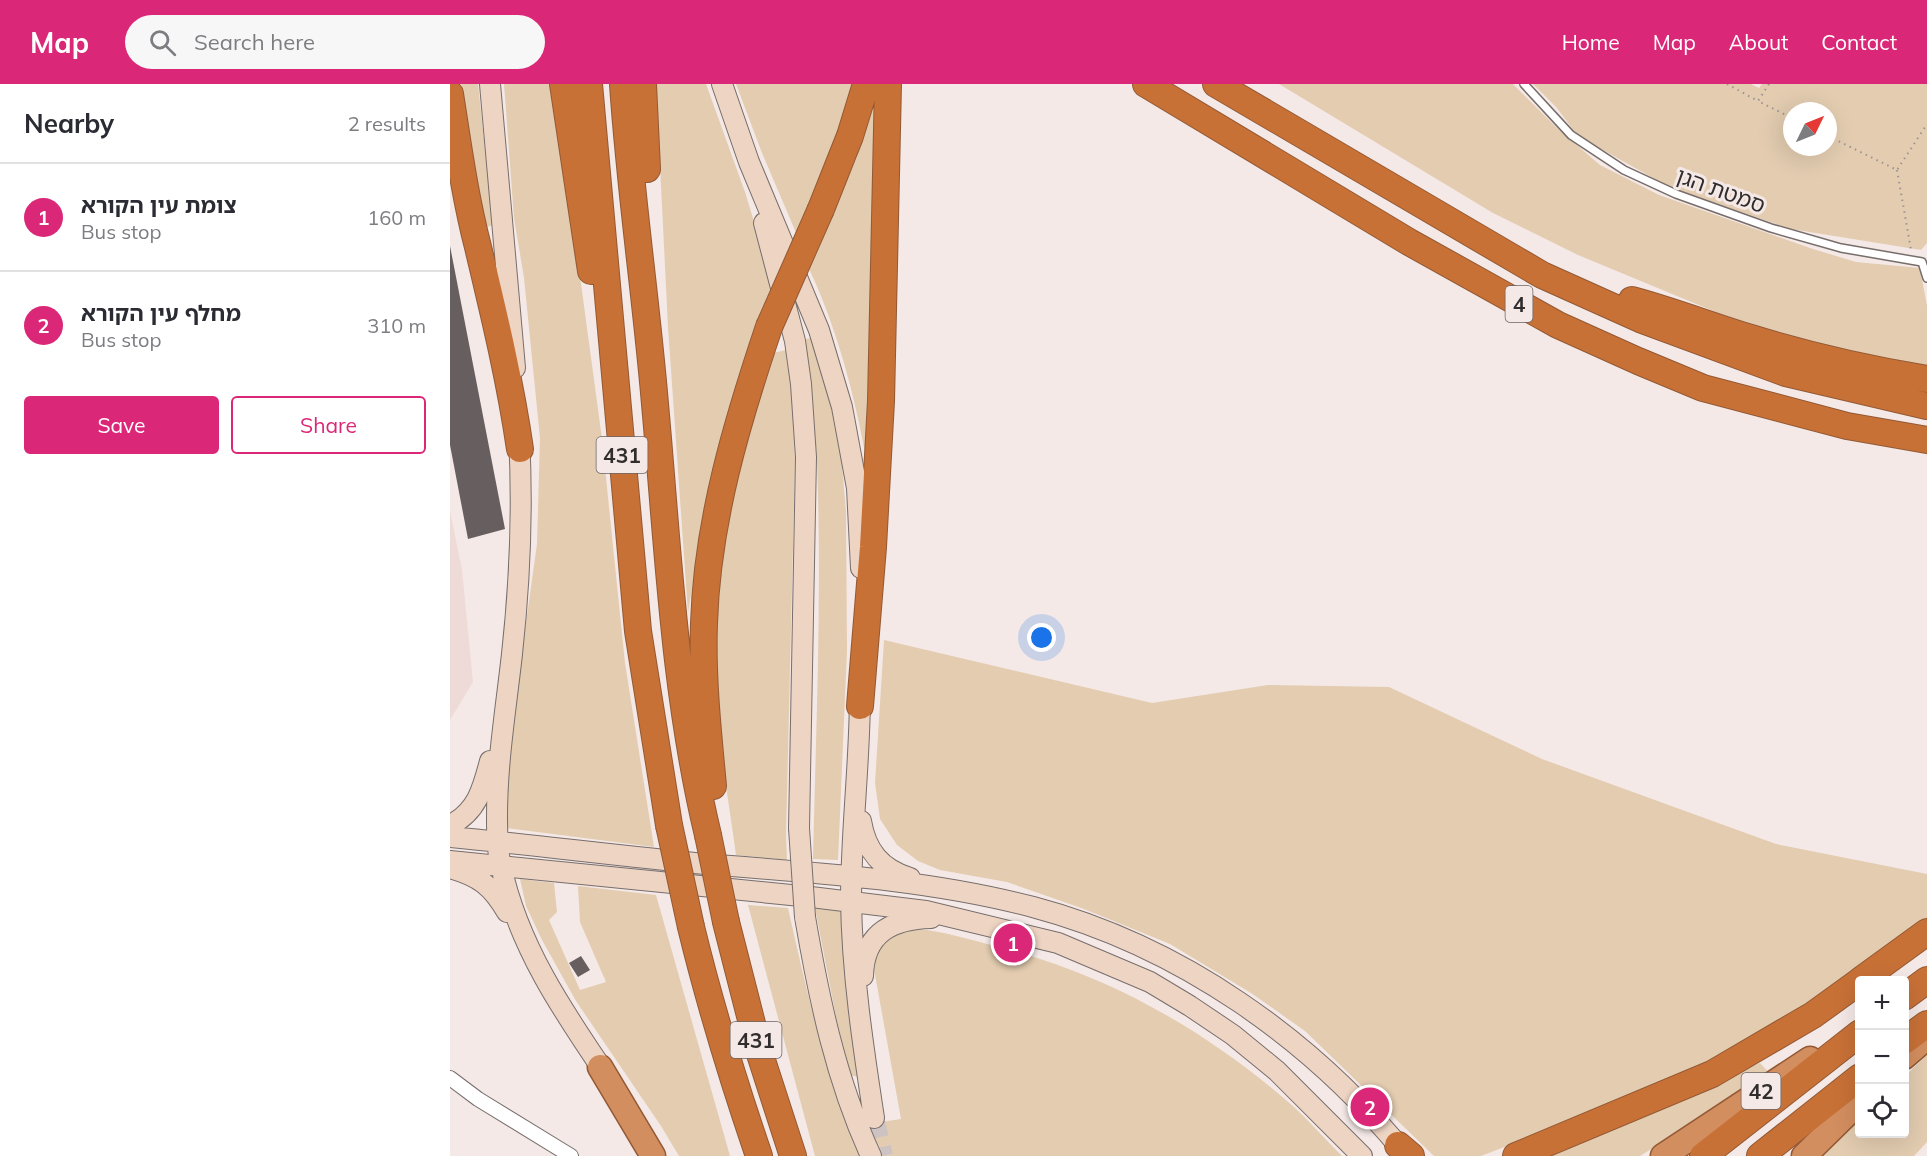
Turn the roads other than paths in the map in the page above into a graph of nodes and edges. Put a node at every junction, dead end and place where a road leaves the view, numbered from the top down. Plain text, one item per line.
1 (490, 84) edge
2 (563, 84) edge
3 (589, 84) edge
4 (623, 84) edge
5 (643, 84) edge
6 (722, 84) edge
7 (866, 84) edge
8 (888, 84) edge
9 (1146, 84) edge
10 (1216, 84) edge
11 (1524, 84) edge
12 (450, 94) edge
13 (749, 162) junction
14 (1542, 275) junction
15 (1927, 278) edge
16 (653, 376) junction
17 (1927, 379) edge
18 (1927, 406) edge
19 (1927, 440) edge
20 (520, 449) junction
21 (633, 581) junction
22 (507, 695) junction
23 (860, 706) junction
24 (857, 796) junction
25 (450, 825) edge
26 (712, 835) junction
27 (450, 837) edge
28 (498, 841) junction
29 (450, 861) edge
30 (500, 865) junction
31 (450, 868) edge
32 (852, 878) junction
33 (944, 888) junction
34 (851, 901) junction
35 (959, 918) junction
36 (1927, 932) edge
37 (527, 946) junction
38 (1867, 976) edge
39 (1927, 980) edge
40 (1855, 985) edge
41 (1909, 994) edge
42 (714, 1016) junction
43 (1927, 1024) edge
44 (1855, 1030) edge
45 (861, 1033) junction
46 (1855, 1037) edge
47 (1927, 1037) edge
48 (1909, 1038) edge
49 (1909, 1053) edge
50 (600, 1066) junction
51 (450, 1078) edge
52 (1855, 1081) edge
53 (1855, 1106) edge
54 (874, 1118) tunnel mouth
55 (1405, 1152) edge
56 (571, 1156) edge
57 (653, 1156) edge
58 (661, 1156) edge
59 (753, 1156) edge
60 (759, 1156) edge
61 (793, 1156) edge
62 (871, 1156) edge
63 (1362, 1156) edge
64 (1519, 1156) edge
65 (1663, 1156) edge
66 (1704, 1156) edge
67 (1760, 1156) edge
68 (1804, 1156) edge

1 - 20 main road
2 - 21 highway
3 - 21 highway, 431
4 - 16 highway, 431
5 - 16 highway
6 - 13 main road
7 - 26 highway, bridge
8 - 23 highway
9 - 19 highway, 4
10 - 14 highway, 4
11 - 15 lane, סמטת הגן
12 - 20 highway
13 - 23 main road
13 - 62 main road, bridge
14 - 17 highway
14 - 18 highway, 4
16 - 26 highway, 431
20 - 22 main road
21 - 42 highway, 431, bridge
22 - 25 main road
22 - 28 main road
23 - 24 main road
24 - 32 main road
24 - 33 main road
26 - 61 highway, 431, bridge
27 - 28 main road
28 - 30 main road
28 - 32 main road
29 - 30 main road
30 - 34 main road
30 - 37 main road
31 - 37 main road
32 - 33 main road
32 - 34 main road
33 - 55 main road
34 - 35 main road
34 - 45 main road
35 - 45 main road
35 - 63 main road
36 - 38 highway
37 - 50 main road
39 - 41 highway
40 - 64 highway
42 - 59 highway
42 - 60 highway, 431
43 - 48 highway
44 - 65 highway, 42
45 - 54 main road
46 - 66 highway
47 - 49 highway
50 - 57 highway
50 - 58 main road
51 - 56 street
52 - 67 highway
53 - 68 highway

